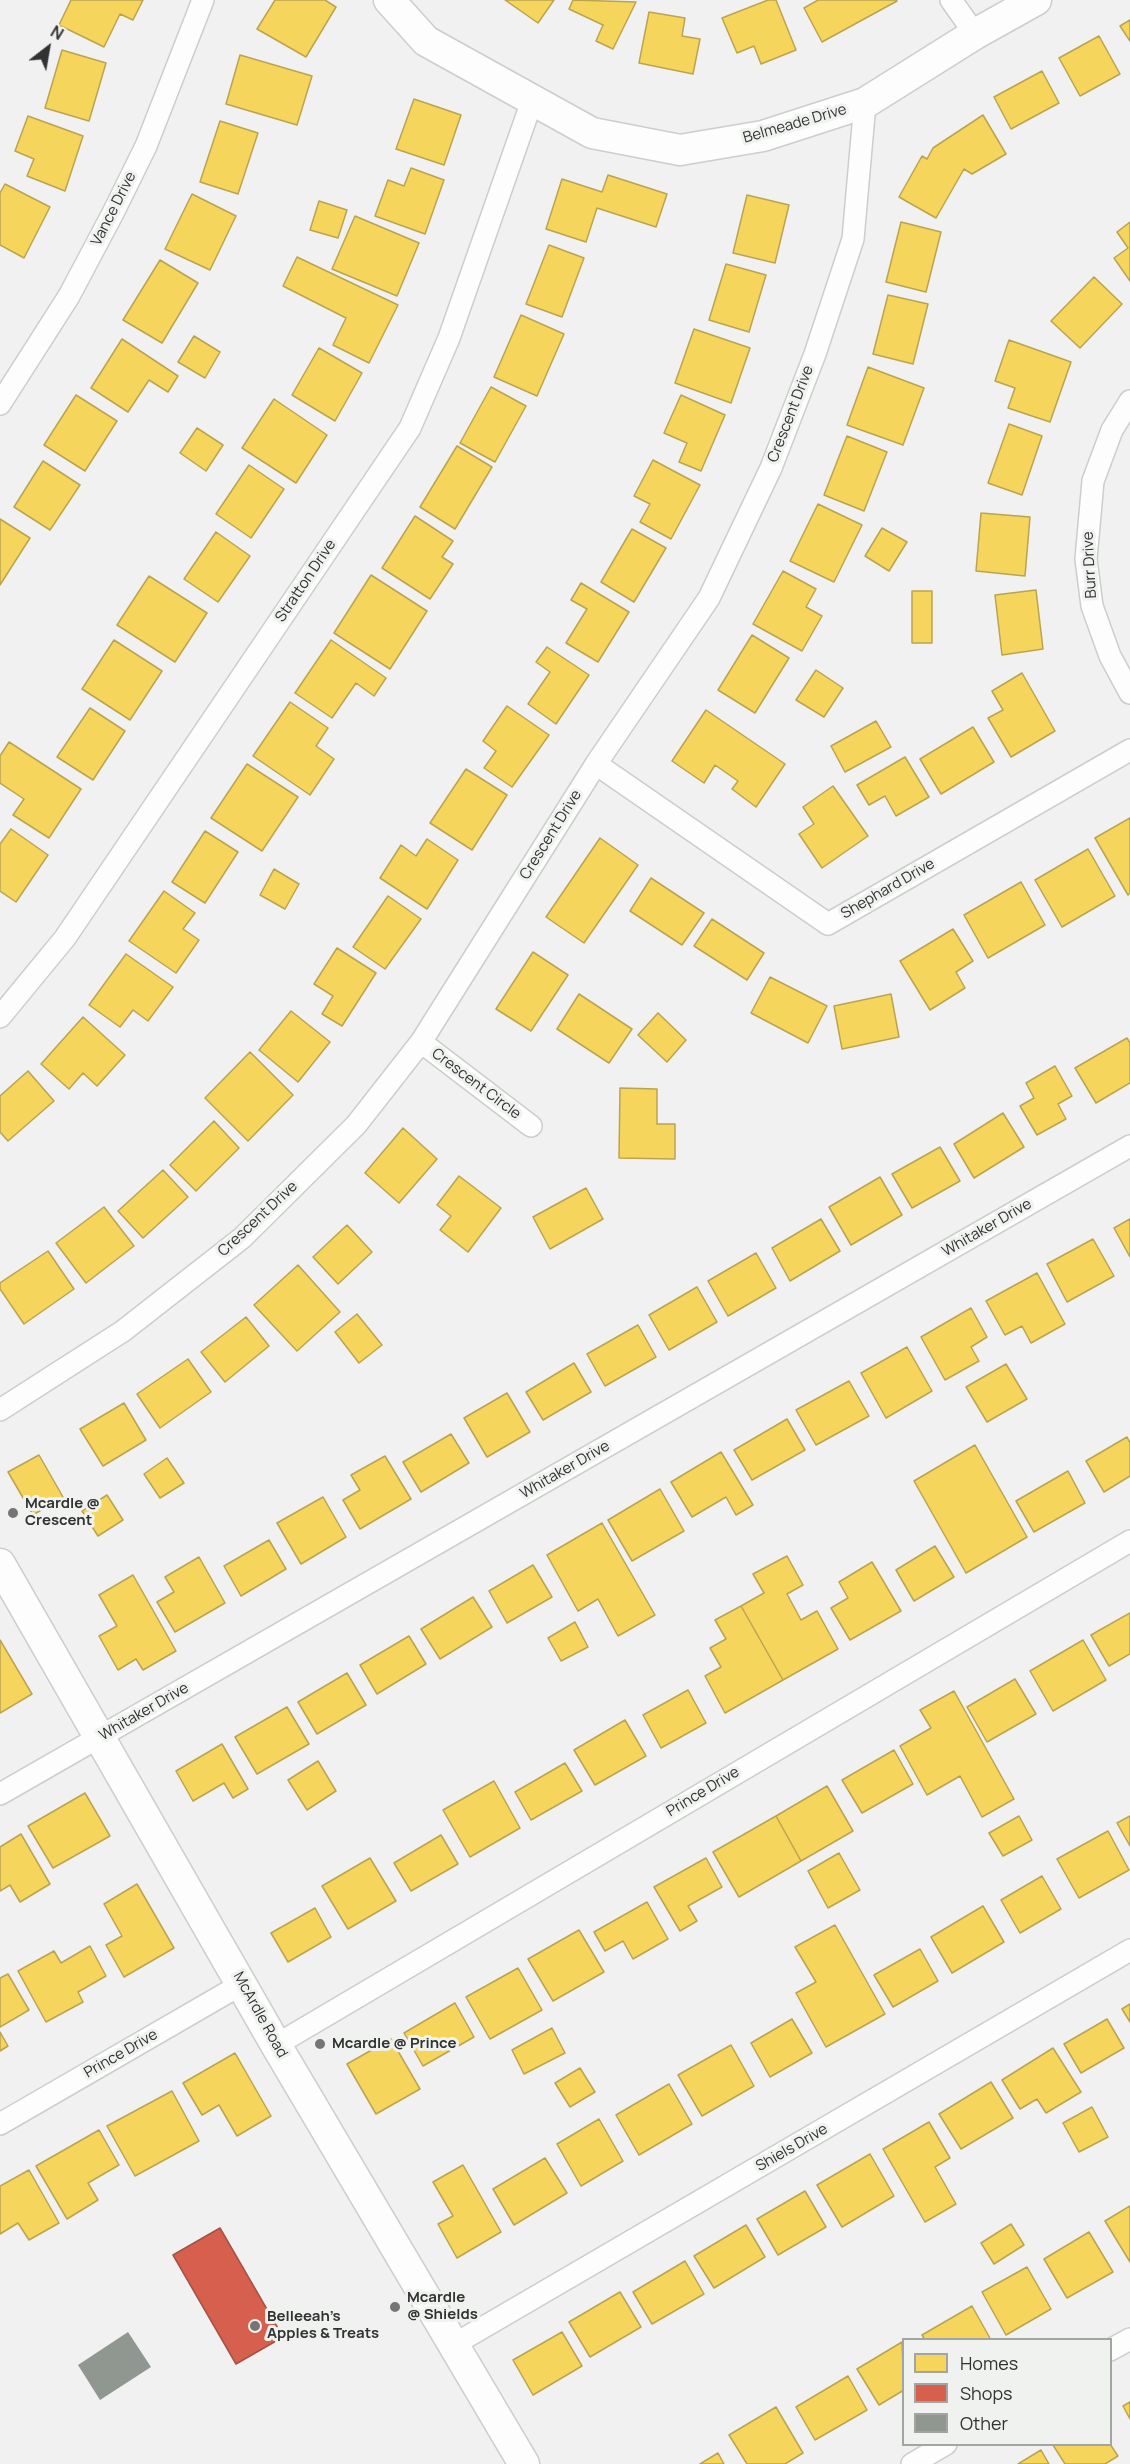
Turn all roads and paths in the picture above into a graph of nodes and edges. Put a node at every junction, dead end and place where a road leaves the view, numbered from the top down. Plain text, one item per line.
1 (203, 0) edge
2 (389, 0) edge
3 (951, 0) edge
4 (1036, 0) edge
5 (975, 34) junction
6 (532, 101) junction
7 (865, 104) junction
8 (1130, 401) edge
9 (0, 404) edge
10 (1130, 693) edge
11 (1130, 750) edge
12 (596, 764) junction
13 (0, 1017) edge
14 (421, 1042) junction
15 (531, 1126) dead end
16 (1130, 1146) edge
17 (0, 1410) edge
18 (1130, 1541) edge
19 (0, 1564) edge
20 (101, 1737) junction
21 (0, 1794) edge
22 (1130, 1950) edge
23 (242, 1984) junction
24 (276, 2045) junction
25 (0, 2124) edge
26 (1130, 2339) edge
27 (453, 2345) junction
28 (1112, 2349) edge
29 (944, 2446) edge
30 (524, 2464) edge
31 (912, 2464) edge

1 - 9 street, Vance Drive
2 - 6 main road, Belmeade Drive
3 - 5 street
4 - 5 main road, Belmeade Drive
5 - 7 main road, Belmeade Drive
6 - 7 main road, Belmeade Drive
6 - 13 street, Stratton Drive
7 - 12 street, Crescent Drive
8 - 10 street, Burr Drive
11 - 12 street, Shephard Drive
12 - 14 street, Crescent Drive
14 - 15 street, Crescent Circle
14 - 17 street, Crescent Drive
16 - 20 street, Whitaker Drive
18 - 24 street, Prince Drive
19 - 20 main road, McArdle Road
20 - 21 street, Whitaker Drive
20 - 23 main road, McArdle Road
22 - 27 street, Shiels Drive
23 - 24 main road, McArdle Road
23 - 25 street, Prince Drive
24 - 27 main road, McArdle Road
26 - 28 street
27 - 30 main road, McArdle Road
29 - 31 street

